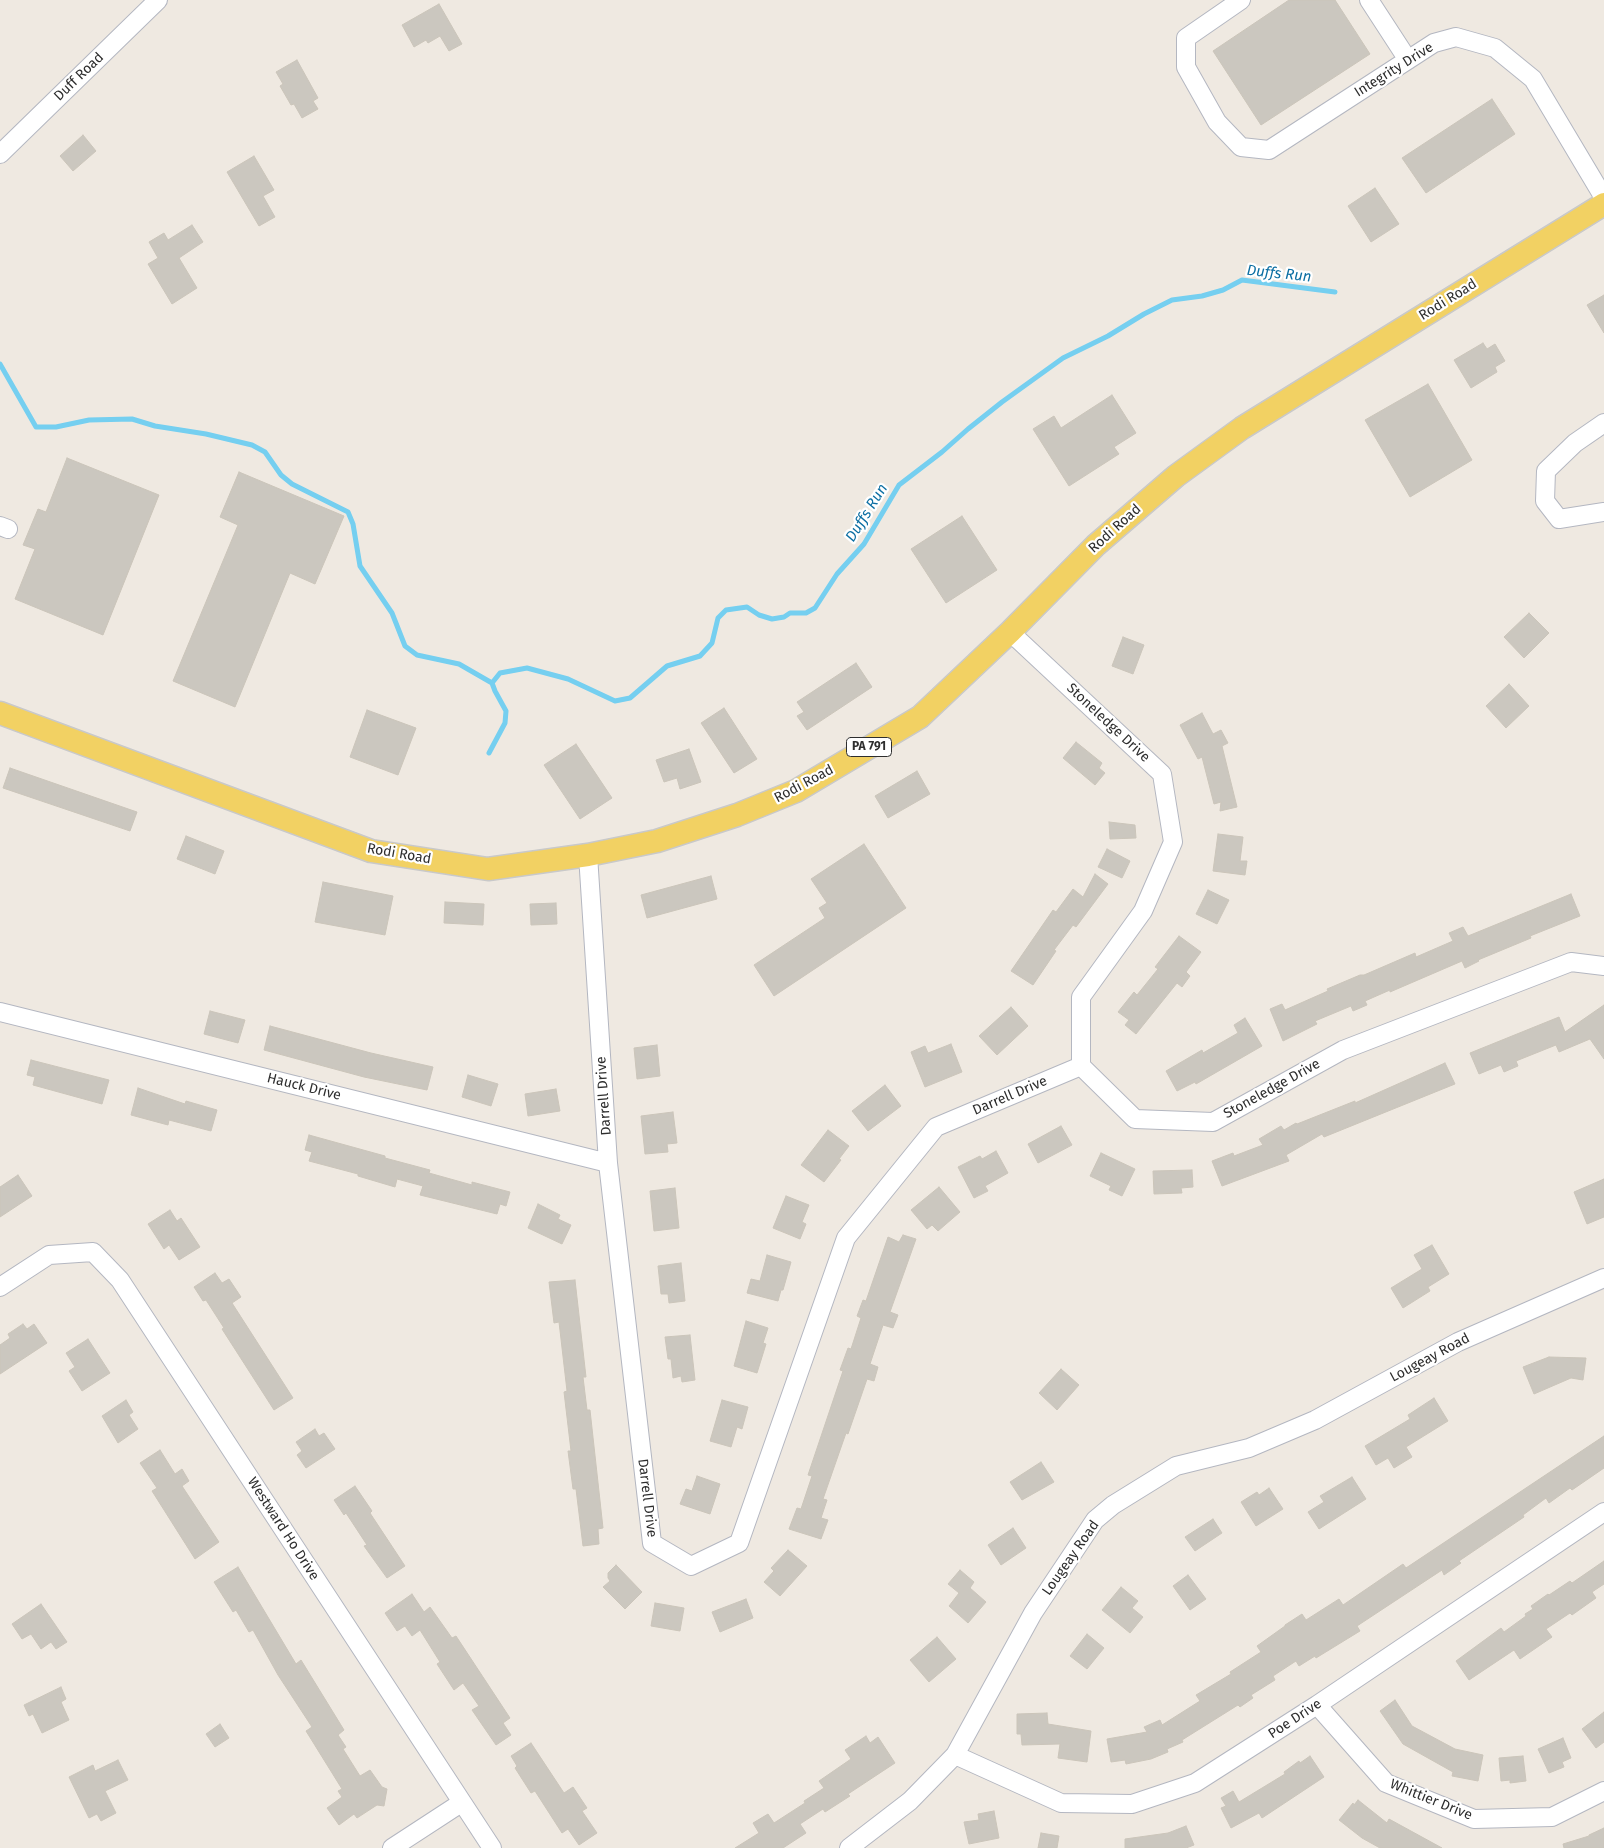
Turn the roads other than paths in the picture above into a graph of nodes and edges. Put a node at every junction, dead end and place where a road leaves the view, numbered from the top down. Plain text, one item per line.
1 (158, 0) edge
2 (1241, 0) edge
3 (1368, 0) edge
4 (1408, 60) junction
5 (0, 154) edge
6 (1604, 198) edge
7 (1604, 204) edge
8 (1604, 423) edge
9 (1604, 512) edge
10 (1010, 632) junction
11 (0, 713) edge
12 (588, 854) junction
13 (1604, 966) edge
14 (0, 1012) edge
15 (1081, 1066) junction
16 (608, 1164) junction
17 (1604, 1278) edge
18 (0, 1287) edge
19 (1604, 1512) edge
20 (1317, 1705) junction
21 (955, 1755) junction
22 (1604, 1791) edge
23 (461, 1803) junction
24 (392, 1848) edge
25 (492, 1848) edge
26 (849, 1848) edge

1 - 5 street, Duff Road
2 - 4 street, Integrity Drive
3 - 4 street
4 - 6 street, Integrity Drive
7 - 10 main road, Rodi Road / PA 791
8 - 9 street
10 - 12 main road, Rodi Road / PA 791
10 - 15 street, Stoneledge Drive
11 - 12 main road, Rodi Road / PA 791
12 - 16 street, Darrell Drive
13 - 15 street, Stoneledge Drive
14 - 16 street, Hauck Drive
15 - 16 street, Darrell Drive
17 - 21 street, Lougeay Road
18 - 23 street, Westward Ho Drive
19 - 20 street, Poe Drive
20 - 21 street, Poe Drive
20 - 22 street, Whittier Drive
21 - 26 street, Lougeay Road
23 - 24 street
23 - 25 street, Westward Ho Drive

